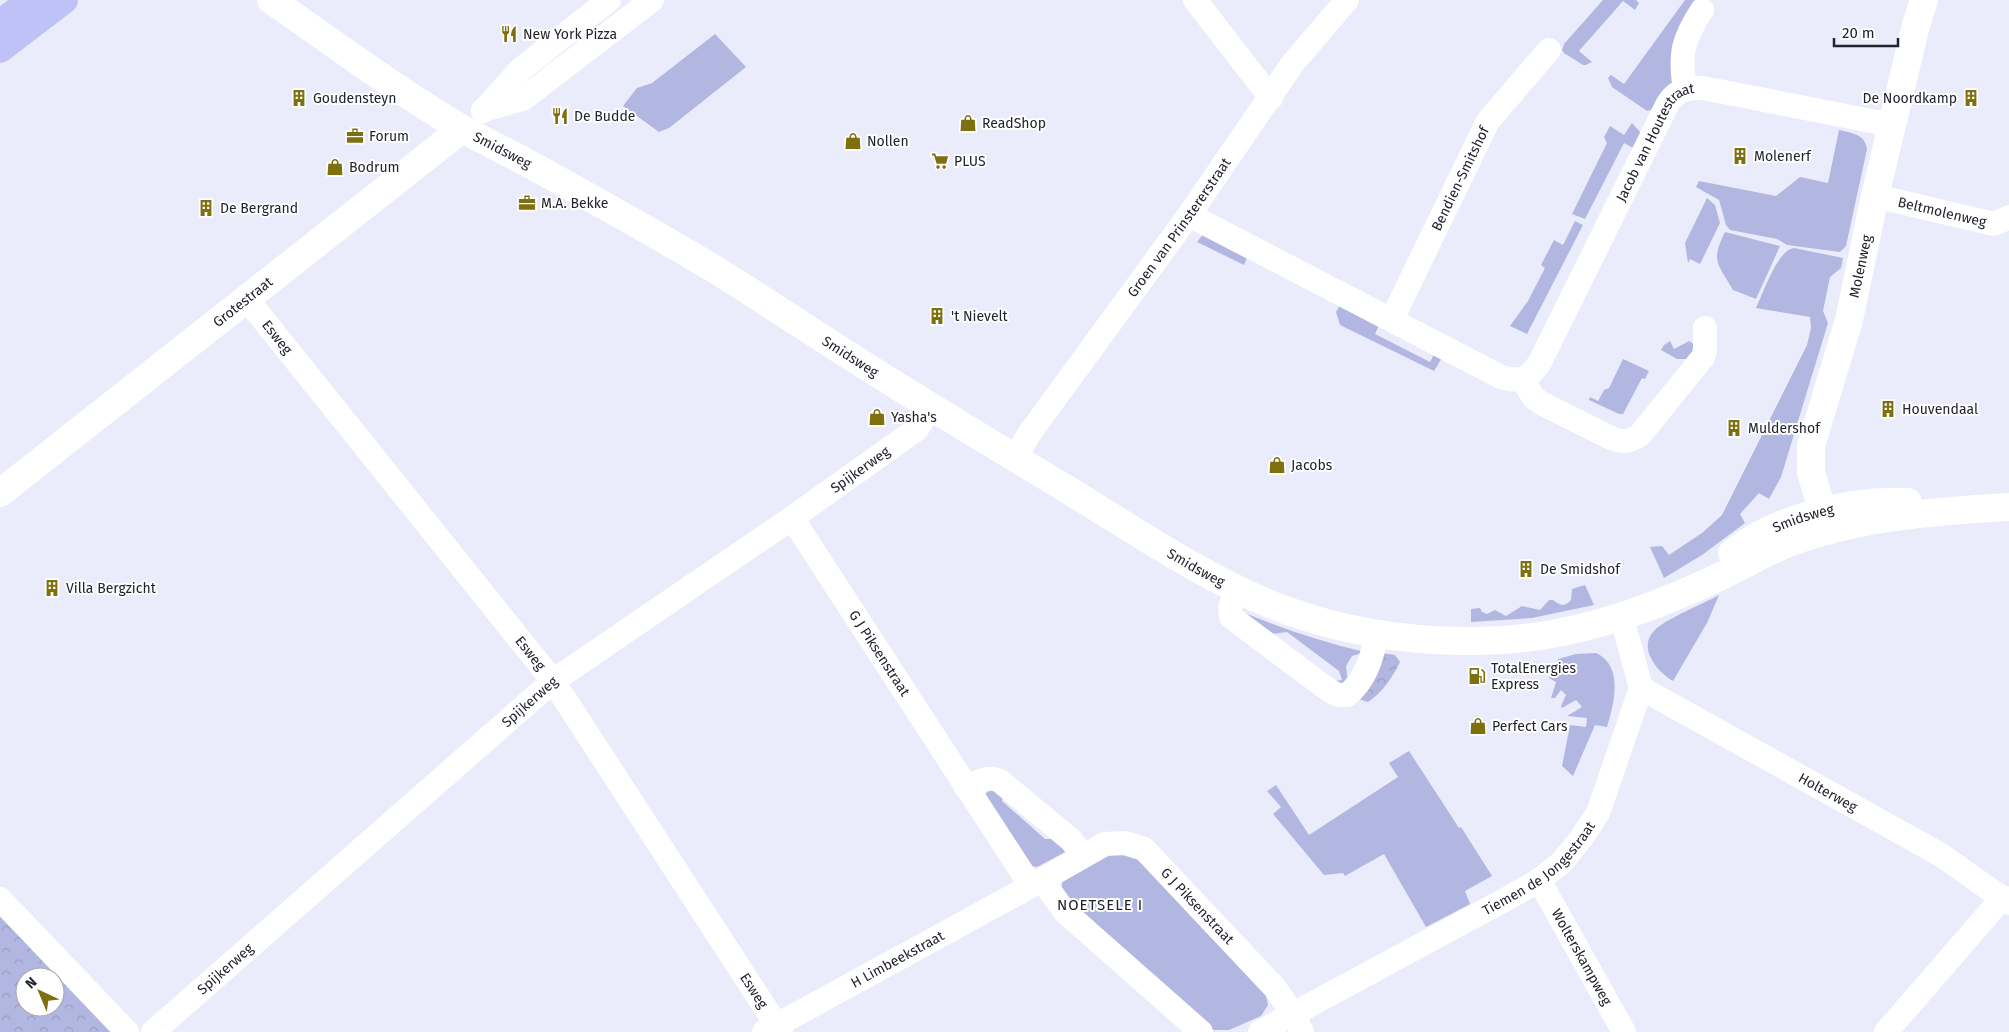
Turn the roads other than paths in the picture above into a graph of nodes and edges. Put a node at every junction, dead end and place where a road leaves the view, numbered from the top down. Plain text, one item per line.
1 (32, 0) edge
2 (64, 0) edge
3 (271, 0) edge
4 (609, 0) edge
5 (652, 0) edge
6 (1195, 0) edge
7 (1347, 0) edge
8 (1924, 0) edge
9 (1702, 10) dead end
10 (581, 22) junction
11 (0, 24) edge
12 (597, 42) junction
13 (0, 49) edge
14 (1549, 50) dead end
15 (1685, 89) junction
16 (1271, 98) junction
17 (483, 110) junction
18 (1892, 125) junction
19 (462, 128) junction
20 (1875, 196) junction
21 (1189, 215) junction
22 (2009, 217) edge
23 (245, 299) junction
24 (1392, 319) junction
25 (1705, 328) dead end
26 (1523, 379) junction
27 (931, 406) junction
28 (1015, 458) junction
29 (0, 493) edge
30 (2009, 508) edge
31 (792, 518) junction
32 (1826, 522) junction
33 (1237, 588) junction
34 (1622, 618) junction
35 (1377, 634) junction
36 (553, 680) junction
37 (1641, 688) junction
38 (966, 788) junction
39 (1083, 856) junction
40 (1540, 880) junction
41 (1037, 883) junction
42 (0, 898) edge
43 (2006, 900) edge
44 (1297, 1023) edge
45 (773, 1030) edge
46 (127, 1032) edge
47 (153, 1032) edge
48 (1200, 1032) edge
49 (1260, 1032) edge
50 (1624, 1032) edge
51 (1886, 1032) edge

1 - 11 main road
2 - 13 main road
3 - 19 main road, Smidsweg
4 - 10 street, Grotestraat
5 - 12 street, Grotestraat
6 - 16 street
7 - 16 street, Groen van Prinstererstraat
8 - 18 main road, Molenweg
9 - 15 street
10 - 12 street
10 - 17 street, Grotestraat
12 - 17 street, Grotestraat
14 - 24 street, Bendien-Smitshof
15 - 18 street, Jacob van Houtestraat
15 - 26 street, Jacob van Houtestraat
16 - 21 street, Groen van Prinstererstraat
17 - 19 street, Grotestraat
18 - 20 main road, Molenweg
19 - 23 main road, Grotestraat
19 - 27 main road, Smidsweg
20 - 22 street, Beltmolenweg
20 - 32 main road, Molenweg
21 - 24 street
21 - 28 street, Groen van Prinstererstraat
23 - 29 main road, Grotestraat
23 - 36 street, Esweg
24 - 26 street
25 - 26 street
27 - 28 main road, Smidsweg
27 - 31 street, Spijkerweg
28 - 33 main road, Smidsweg
30 - 32 main road, Smidsweg
31 - 36 street, Spijkerweg
31 - 38 street, G J Piksenstraat
32 - 34 main road, Smidsweg
33 - 35 main road, Smidsweg
33 - 35 street, Smidsweg
34 - 35 main road, Smidsweg
34 - 37 street
36 - 45 street, Esweg
36 - 47 street, Spijkerweg
37 - 40 street, Tiemen de Jongestraat
37 - 43 street, Holterweg
38 - 39 street
38 - 41 street, G J Piksenstraat
39 - 41 street, G J Piksenstraat
39 - 44 street, G J Piksenstraat
40 - 44 street, Tiemen de Jongestraat
40 - 50 street, Wolterskampweg
41 - 45 street, H Limbeekstraat
41 - 48 street, G J Piksenstraat
42 - 46 street
43 - 51 street
44 - 49 street

